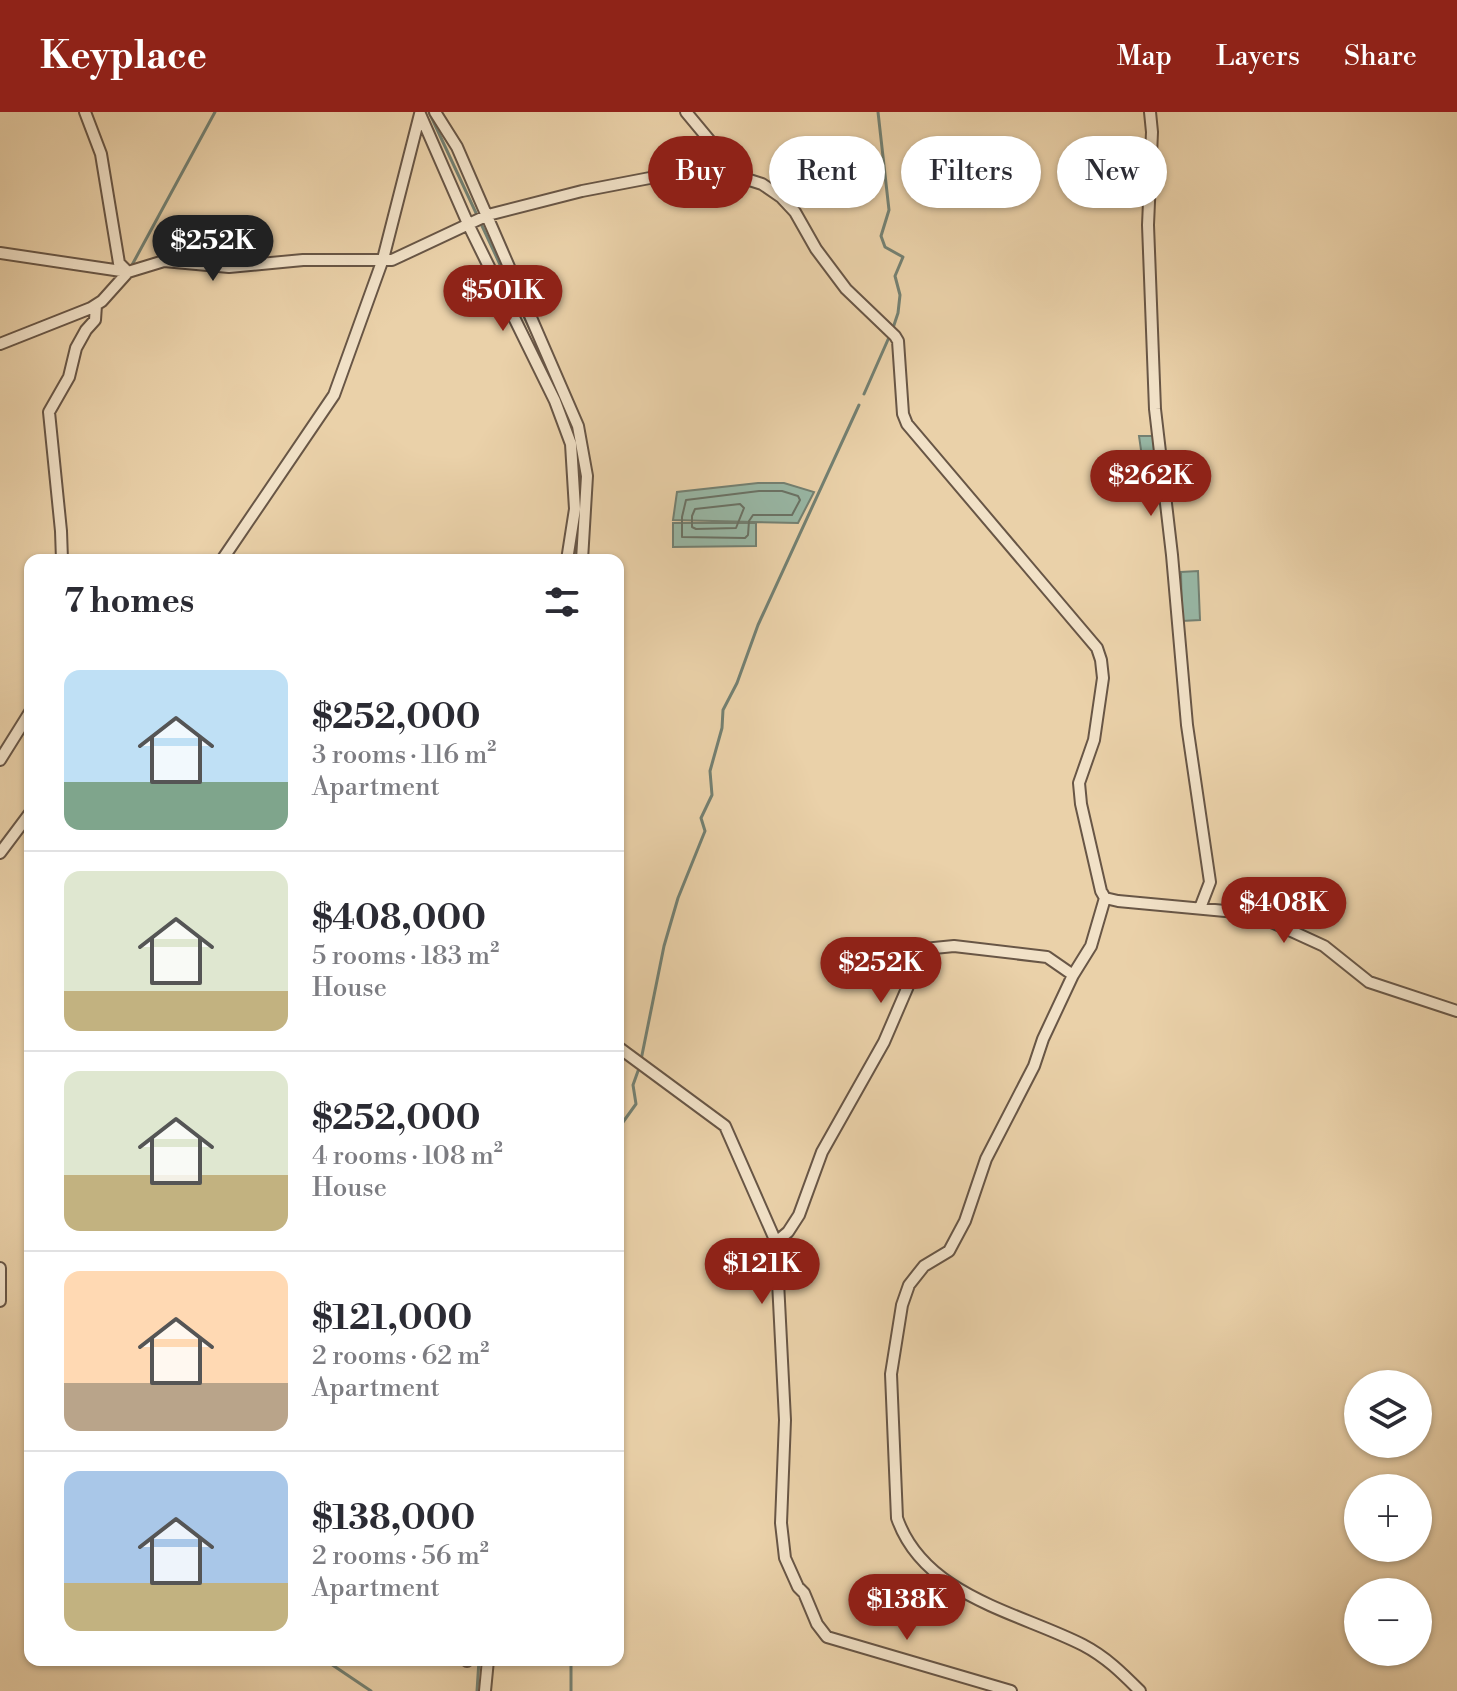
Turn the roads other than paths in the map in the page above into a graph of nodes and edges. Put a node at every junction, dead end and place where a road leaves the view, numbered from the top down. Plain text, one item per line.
1 (85, 112) edge
2 (435, 112) edge
3 (686, 112) edge
4 (1150, 112) edge
5 (420, 113) edge
6 (706, 136) edge
7 (648, 178) edge
8 (753, 181) edge
9 (488, 215) junction
10 (471, 225) junction
11 (0, 253) edge
12 (383, 259) junction
13 (128, 272) junction
14 (96, 305) junction
15 (0, 344) edge
16 (61, 554) edge
17 (226, 554) edge
18 (568, 554) edge
19 (582, 554) edge
20 (24, 722) edge
21 (0, 760) edge
22 (24, 821) edge
23 (0, 853) edge
24 (1105, 898) junction
25 (1200, 908) junction
26 (1073, 975) junction
27 (1457, 1011) edge
28 (624, 1051) edge
29 (776, 1242) junction
30 (0, 1268) edge
31 (0, 1301) edge
32 (487, 1666) edge
33 (485, 1691) edge
34 (1011, 1691) edge
35 (1140, 1691) edge

1 - 13 street
2 - 9 street
3 - 6 street
4 - 25 street
5 - 10 street
5 - 12 street
7 - 9 street
8 - 24 street
9 - 10 street
9 - 19 street
10 - 12 street
10 - 18 street
11 - 13 street
12 - 13 street
12 - 17 street
13 - 14 street
14 - 15 street
14 - 16 street
20 - 21 street
22 - 23 street
24 - 25 street
24 - 26 street
25 - 27 street
26 - 29 street
26 - 35 street
28 - 29 street
29 - 34 street
30 - 31 street
32 - 33 street

